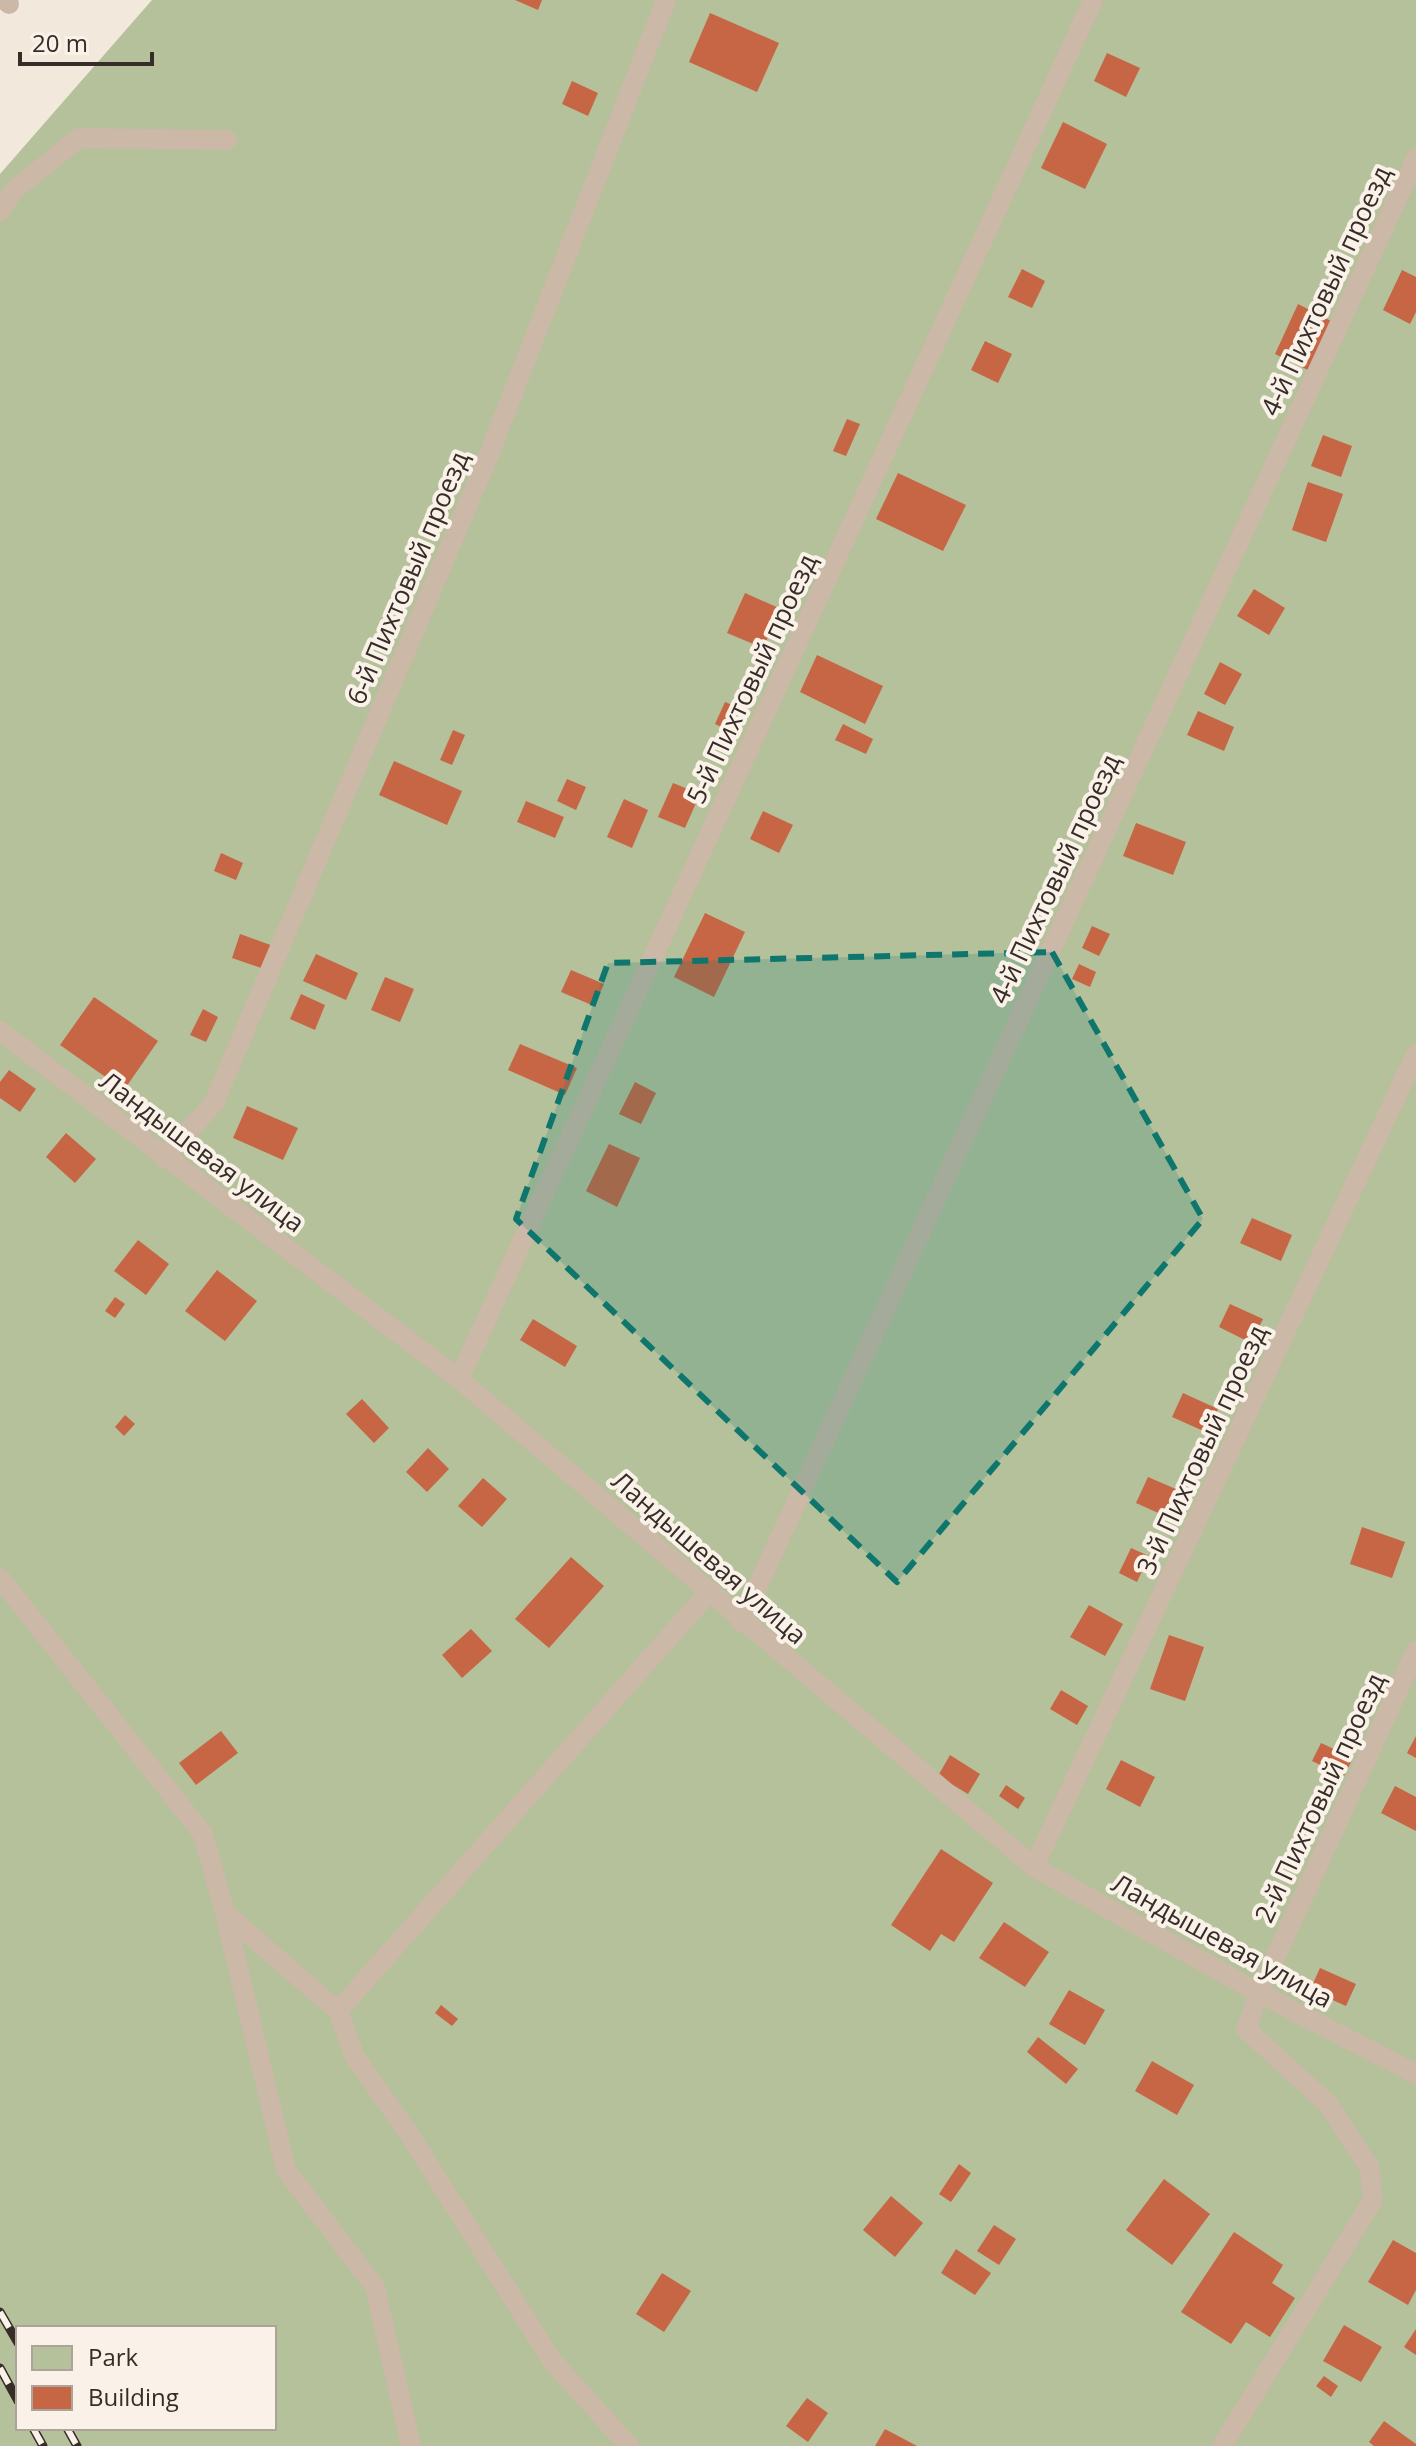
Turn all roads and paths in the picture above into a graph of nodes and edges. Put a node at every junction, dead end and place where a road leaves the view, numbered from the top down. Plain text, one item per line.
1 (666, 0) edge
2 (1093, 0) edge
3 (227, 140) dead end
4 (1416, 158) edge
5 (0, 211) edge
6 (0, 1031) edge
7 (1416, 1054) edge
8 (164, 1158) junction
9 (459, 1379) junction
10 (0, 1578) edge
11 (710, 1591) junction
12 (741, 1622) junction
13 (1416, 1651) edge
14 (1034, 1867) junction
15 (225, 1913) junction
16 (1259, 1993) junction
17 (338, 2011) junction
18 (1416, 2074) edge
19 (411, 2446) edge
20 (629, 2446) edge
21 (1222, 2446) edge

1 - 8 lane, 6-й Пихтовый проезд
2 - 9 lane, 5-й Пихтовый проезд
3 - 5 lane
4 - 12 lane, 4-й Пихтовый проезд
6 - 8 lane, Ландышевая улица
7 - 14 lane, 3-й Пихтовый проезд
8 - 9 lane, Ландышевая улица
9 - 11 lane, Ландышевая улица
10 - 15 lane
11 - 12 lane, Ландышевая улица
11 - 17 lane
12 - 14 lane, Ландышевая улица
13 - 16 lane, 2-й Пихтовый проезд
14 - 16 lane, Ландышевая улица
15 - 17 lane
15 - 19 lane
16 - 18 lane, Ландышевая улица
16 - 21 lane, 2-й Пихтовый проезд
17 - 20 lane

